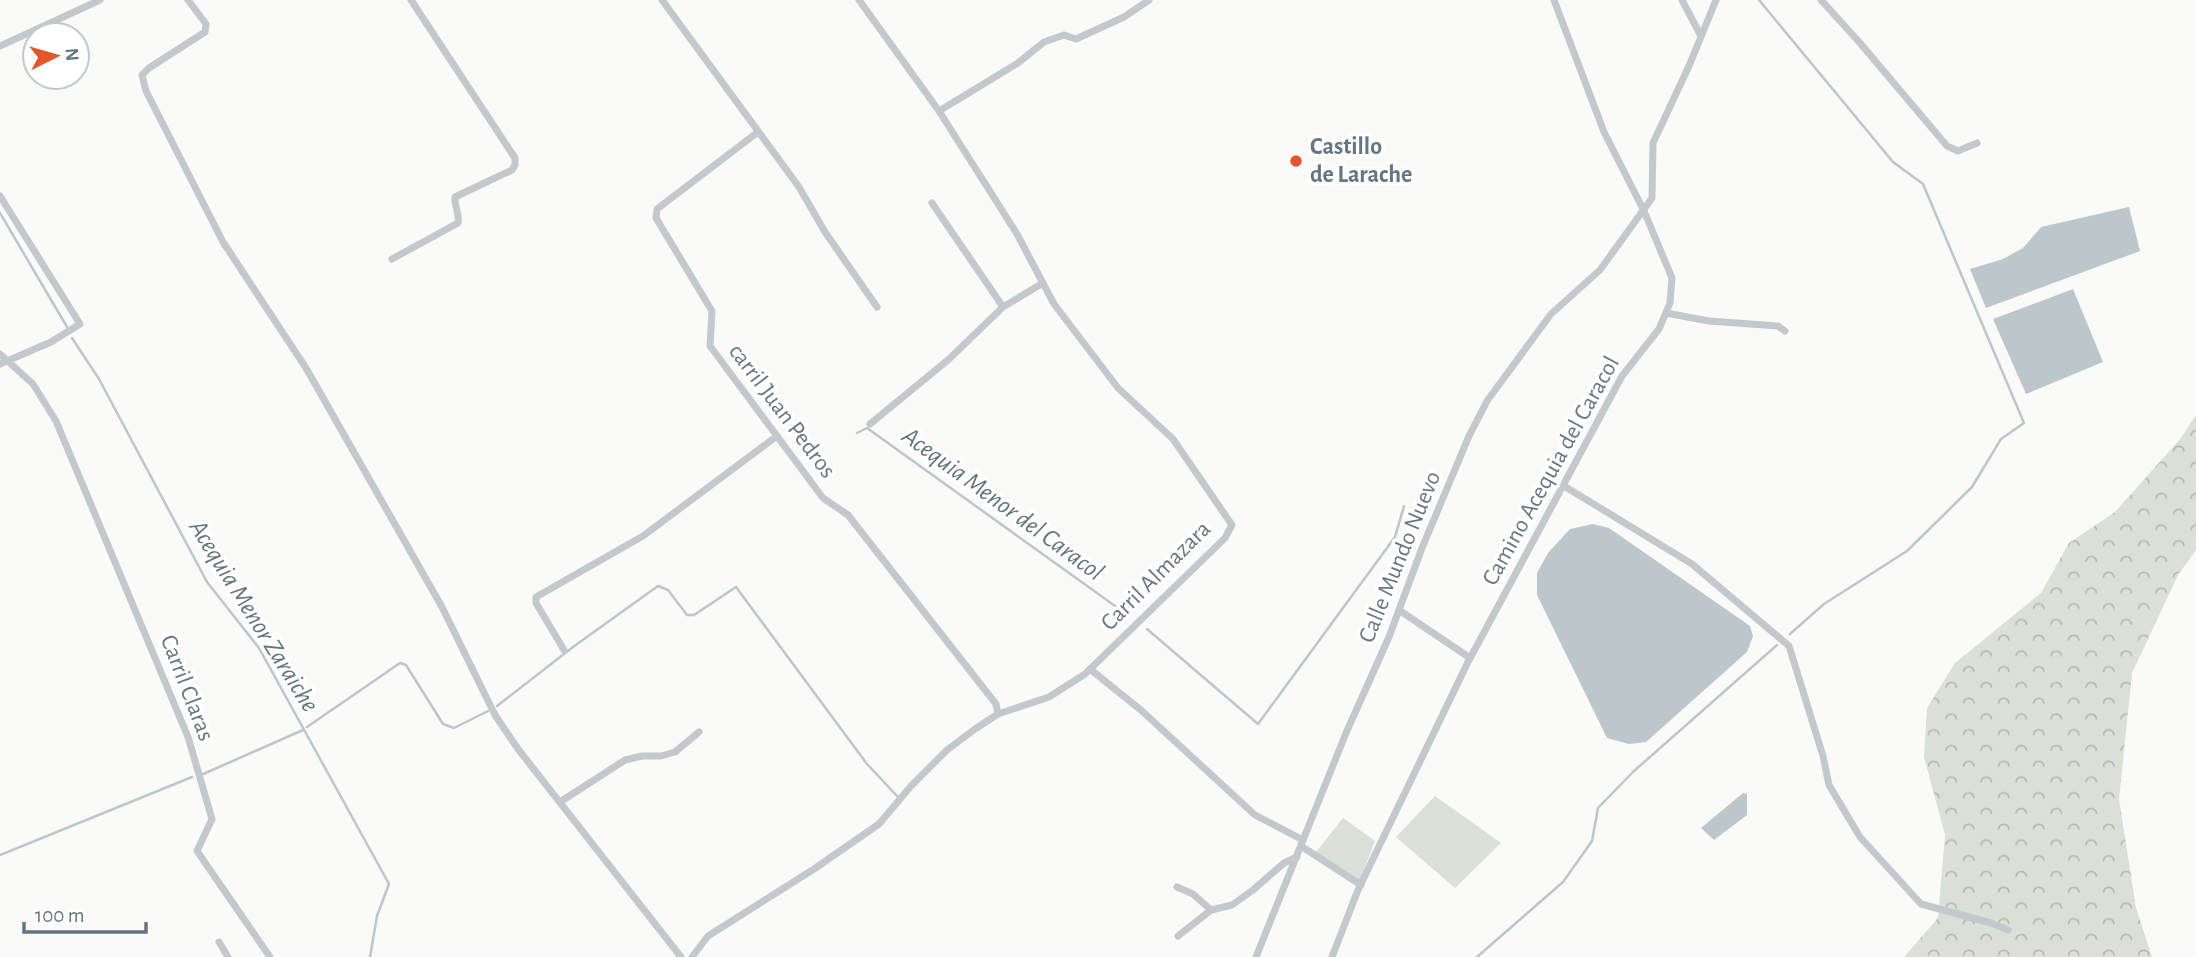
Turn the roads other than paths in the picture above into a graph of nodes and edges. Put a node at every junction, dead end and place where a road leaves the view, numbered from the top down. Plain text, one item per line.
1 (100, 0) edge
2 (188, 0) edge
3 (411, 0) edge
4 (662, 0) edge
5 (859, 0) edge
6 (1149, 0) edge
7 (1555, 0) edge
8 (1682, 0) edge
9 (1716, 0) edge
10 (1821, 0) edge
11 (1701, 36) junction
12 (0, 46) edge
13 (939, 111) junction
14 (758, 132) junction
15 (1977, 143) dead end
16 (0, 196) edge
17 (932, 203) dead end
18 (1644, 211) junction
19 (393, 259) dead end
20 (1043, 283) junction
21 (877, 307) dead end
22 (1003, 307) junction
23 (1666, 313) junction
24 (1785, 331) dead end
25 (0, 354) edge
26 (3, 362) edge
27 (870, 424) dead end
28 (776, 436) junction
29 (1564, 486) junction
30 (1399, 610) junction
31 (564, 650) dead end
32 (1471, 658) junction
33 (1090, 669) junction
34 (998, 714) junction
35 (699, 732) dead end
36 (560, 802) junction
37 (1302, 843) junction
38 (1297, 858) junction
39 (1361, 886) junction
40 (1177, 887) dead end
41 (1211, 910) junction
42 (2008, 930) dead end
43 (1178, 936) dead end
44 (219, 942) dead end
45 (228, 957) edge
46 (270, 957) edge
47 (681, 957) edge
48 (692, 957) edge
49 (1256, 957) edge
50 (1332, 957) edge

1 - 12 street
2 - 36 street
3 - 19 street
4 - 14 street
5 - 13 street, Carril Almazara
6 - 13 street
7 - 18 street, Camino Acequia del Caracol
8 - 11 street
9 - 11 street
10 - 15 street
11 - 18 street
13 - 20 street, Carril Almazara
14 - 21 street
14 - 28 street, carril Juan Pedros
16 - 26 street
17 - 22 street
18 - 23 street, Camino Acequia del Caracol
18 - 30 street, Calle Mundo Nuevo
20 - 22 street
20 - 33 street, Carril Almazara
22 - 27 street
23 - 24 street
23 - 29 street, Camino Acequia del Caracol
25 - 26 street
26 - 46 street, Carril Claras
28 - 31 street
28 - 34 street, carril Juan Pedros
29 - 32 street, Camino Acequia del Caracol
29 - 42 street
30 - 32 street
30 - 37 street, Calle Mundo Nuevo
32 - 39 street, Camino Acequia del Caracol
33 - 34 street, Carril Almazara
33 - 37 street
34 - 48 street, Carril Almazara
35 - 36 street
36 - 47 street
37 - 38 street, Calle Mundo Nuevo
37 - 39 street
38 - 41 street
38 - 49 street, Calle Mundo Nuevo
39 - 50 street, Camino Acequia del Caracol
40 - 41 street
41 - 43 street
44 - 45 street

